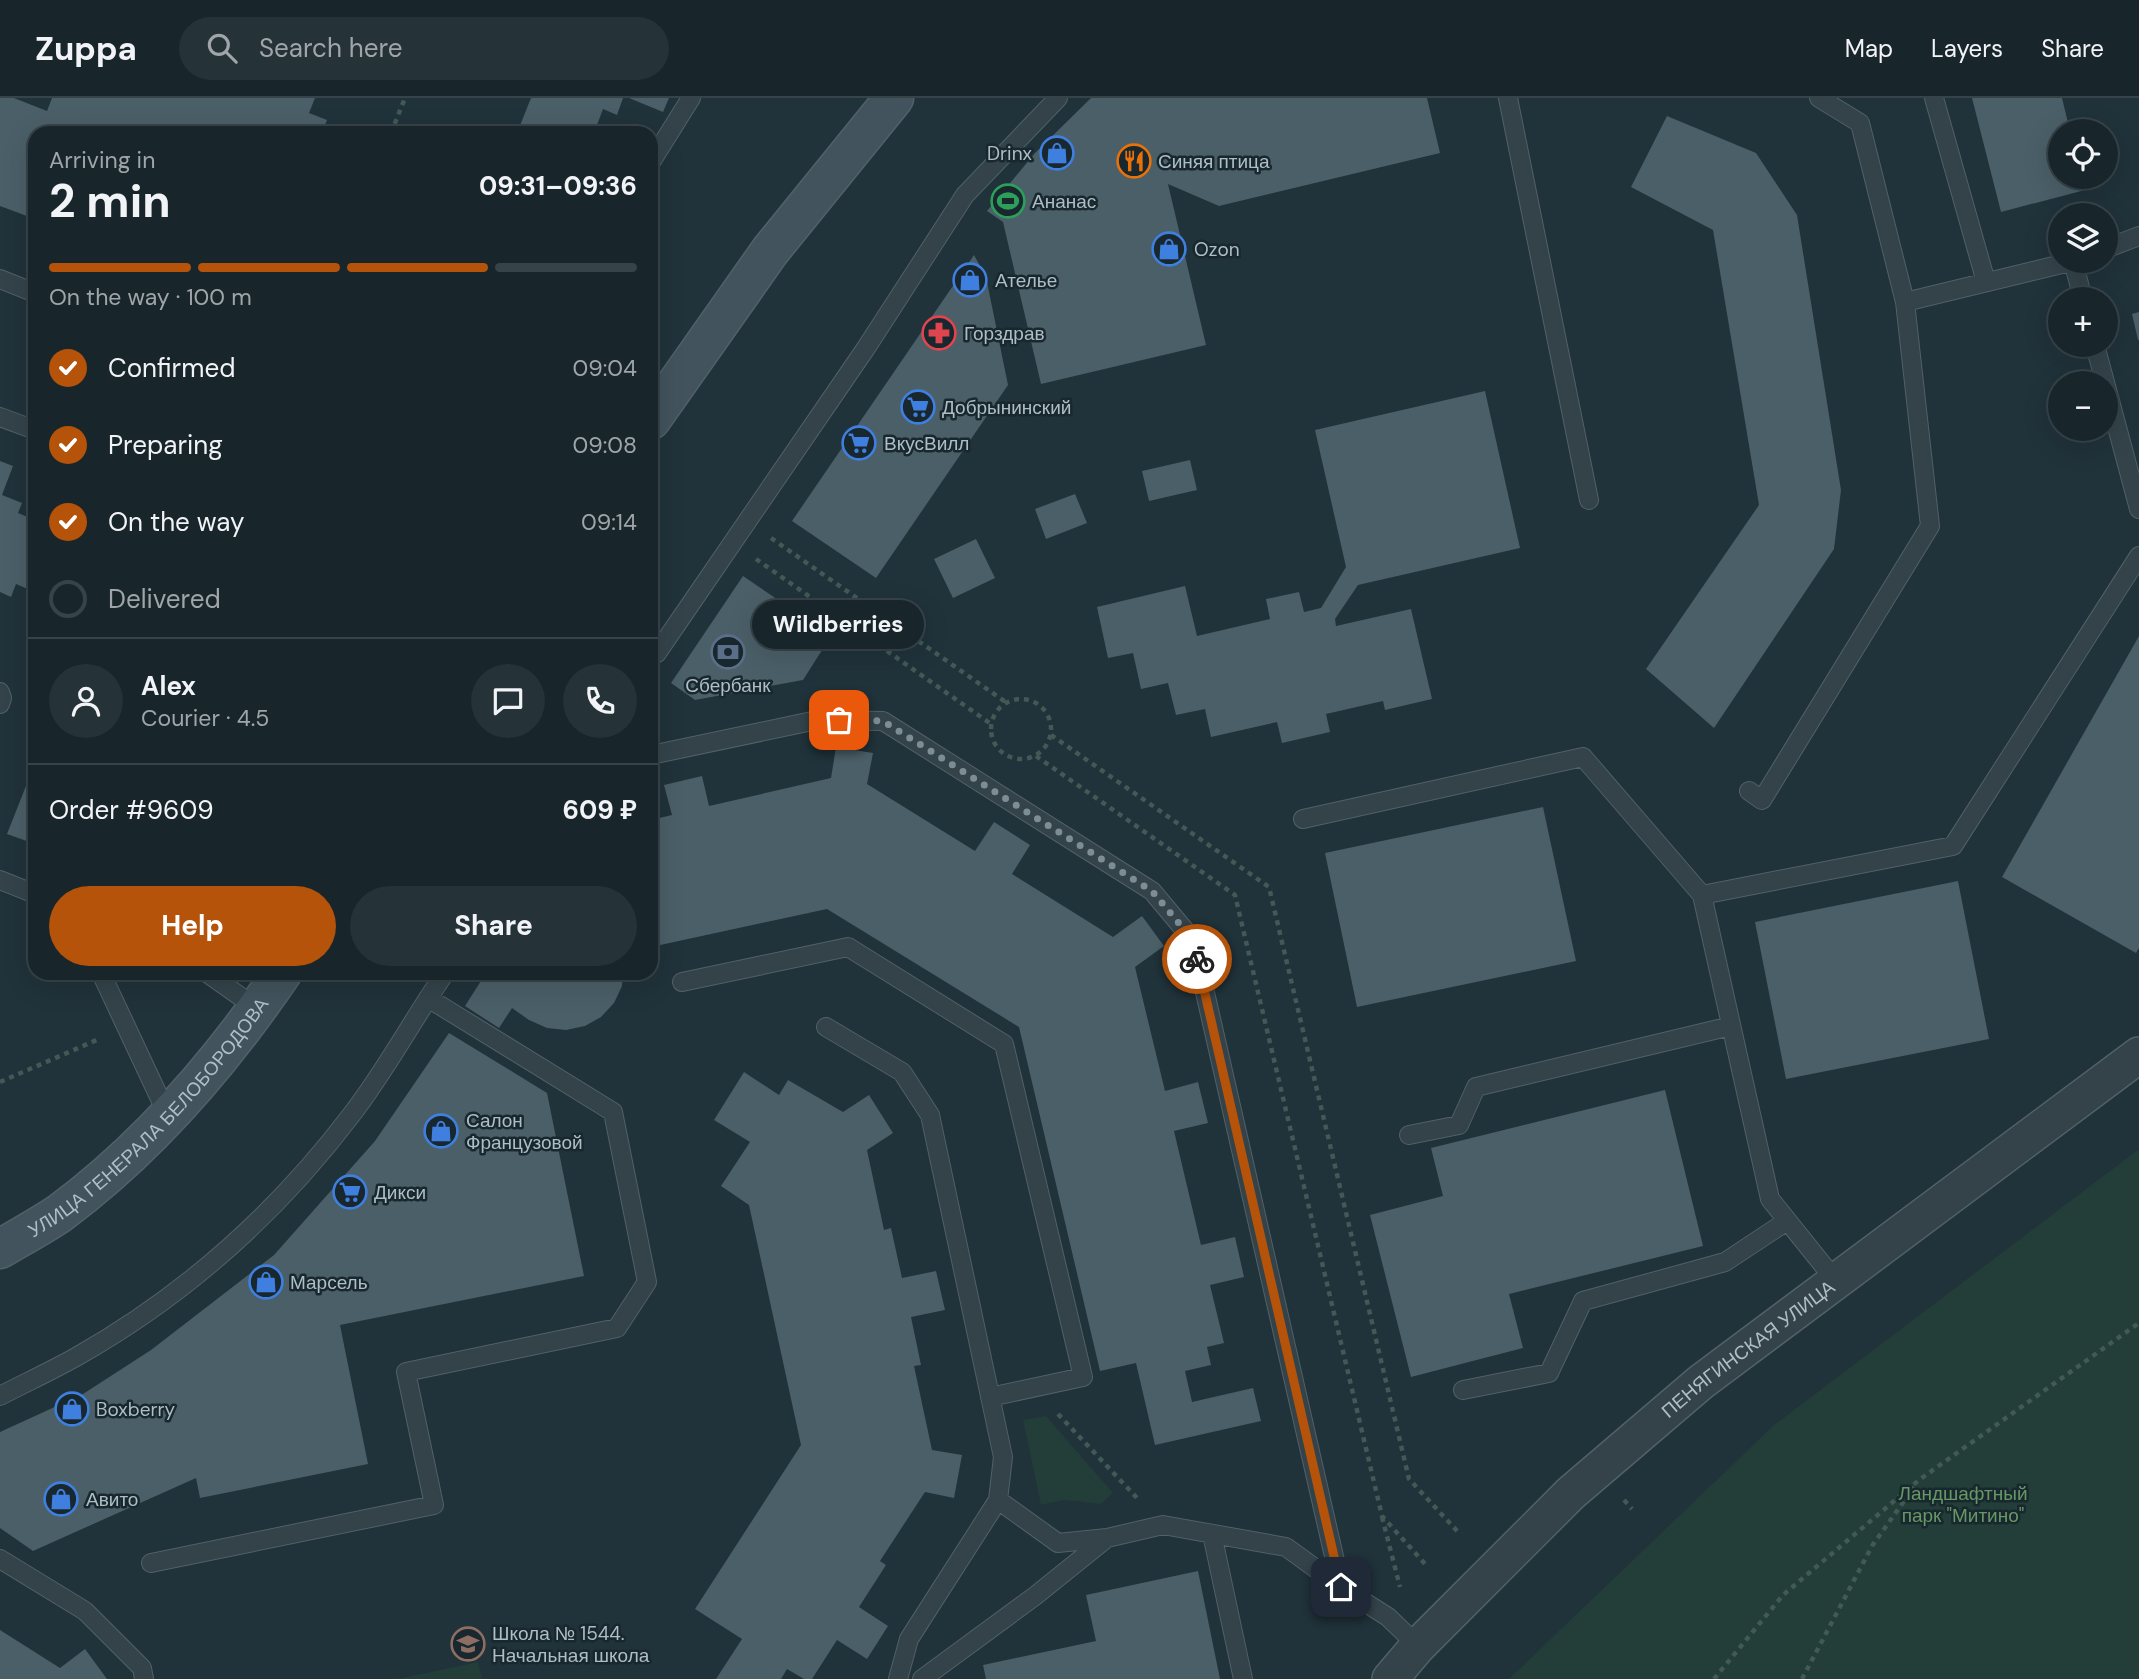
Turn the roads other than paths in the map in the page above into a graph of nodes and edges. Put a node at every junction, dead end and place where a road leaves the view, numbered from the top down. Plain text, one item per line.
1 (691, 98) edge
2 (894, 98) edge
3 (1058, 98) edge
4 (1508, 98) edge
5 (1819, 98) edge
6 (1934, 98) edge
7 (658, 151) edge
8 (2139, 236) edge
9 (2118, 244) edge
10 (2048, 267) edge
11 (0, 279) edge
12 (1986, 282) junction
13 (28, 290) edge
14 (1905, 302) junction
15 (2098, 357) edge
16 (658, 410) edge
17 (0, 417) edge
18 (28, 427) edge
19 (1590, 500) dead end
20 (2139, 509) edge
21 (2139, 556) edge
22 (658, 652) edge
23 (0, 692) edge
24 (0, 704) edge
25 (658, 754) edge
26 (1749, 791) dead end
27 (1303, 819) dead end
28 (0, 880) edge
29 (28, 891) edge
30 (1702, 895) junction
31 (104, 980) edge
32 (217, 980) edge
33 (277, 980) edge
34 (440, 980) edge
35 (682, 982) dead end
36 (428, 999) junction
37 (258, 1009) junction
38 (1731, 1026) junction
39 (826, 1027) dead end
40 (2139, 1055) edge
41 (169, 1118) junction
42 (1409, 1135) dead end
43 (1787, 1221) junction
44 (0, 1249) edge
45 (1835, 1280) junction
46 (1463, 1391) dead end
47 (0, 1395) edge
48 (990, 1397) junction
49 (998, 1500) junction
50 (1212, 1534) junction
51 (1107, 1538) junction
52 (0, 1559) edge
53 (151, 1563) dead end
54 (1341, 1587) junction
55 (1418, 1646) junction
56 (144, 1679) edge
57 (898, 1679) edge
58 (922, 1679) edge
59 (1244, 1679) edge
60 (1390, 1679) edge

1 - 7 lane
2 - 16 main road
3 - 22 lane
4 - 19 lane
5 - 14 lane
6 - 12 lane
8 - 9 lane
10 - 12 lane
11 - 13 lane
12 - 14 lane
14 - 26 lane
15 - 20 lane
17 - 18 lane
21 - 30 lane
23 - 24 lane
25 - 54 lane
27 - 30 lane
28 - 29 lane
30 - 38 lane
31 - 41 lane
32 - 37 lane
33 - 37 main road, УЛИЦА ГЕНЕРАЛА БЕЛОБОРОДОВА
34 - 36 lane
35 - 48 lane
36 - 47 lane
36 - 53 lane
37 - 41 main road, УЛИЦА ГЕНЕРАЛА БЕЛОБОРОДОВА
38 - 42 lane
38 - 43 lane
39 - 48 lane
40 - 45 street, ПЕНЯГИНСКАЯ УЛИЦА
41 - 44 main road, УЛИЦА ГЕНЕРАЛА БЕЛОБОРОДОВА
43 - 45 lane
43 - 46 lane
45 - 55 street, ПЕНЯГИНСКАЯ УЛИЦА
48 - 49 lane
49 - 51 lane
49 - 57 lane
50 - 51 lane
50 - 54 lane
50 - 59 lane
51 - 58 lane
52 - 56 lane
54 - 55 lane
55 - 60 street, ПЕНЯГИНСКАЯ УЛИЦА

